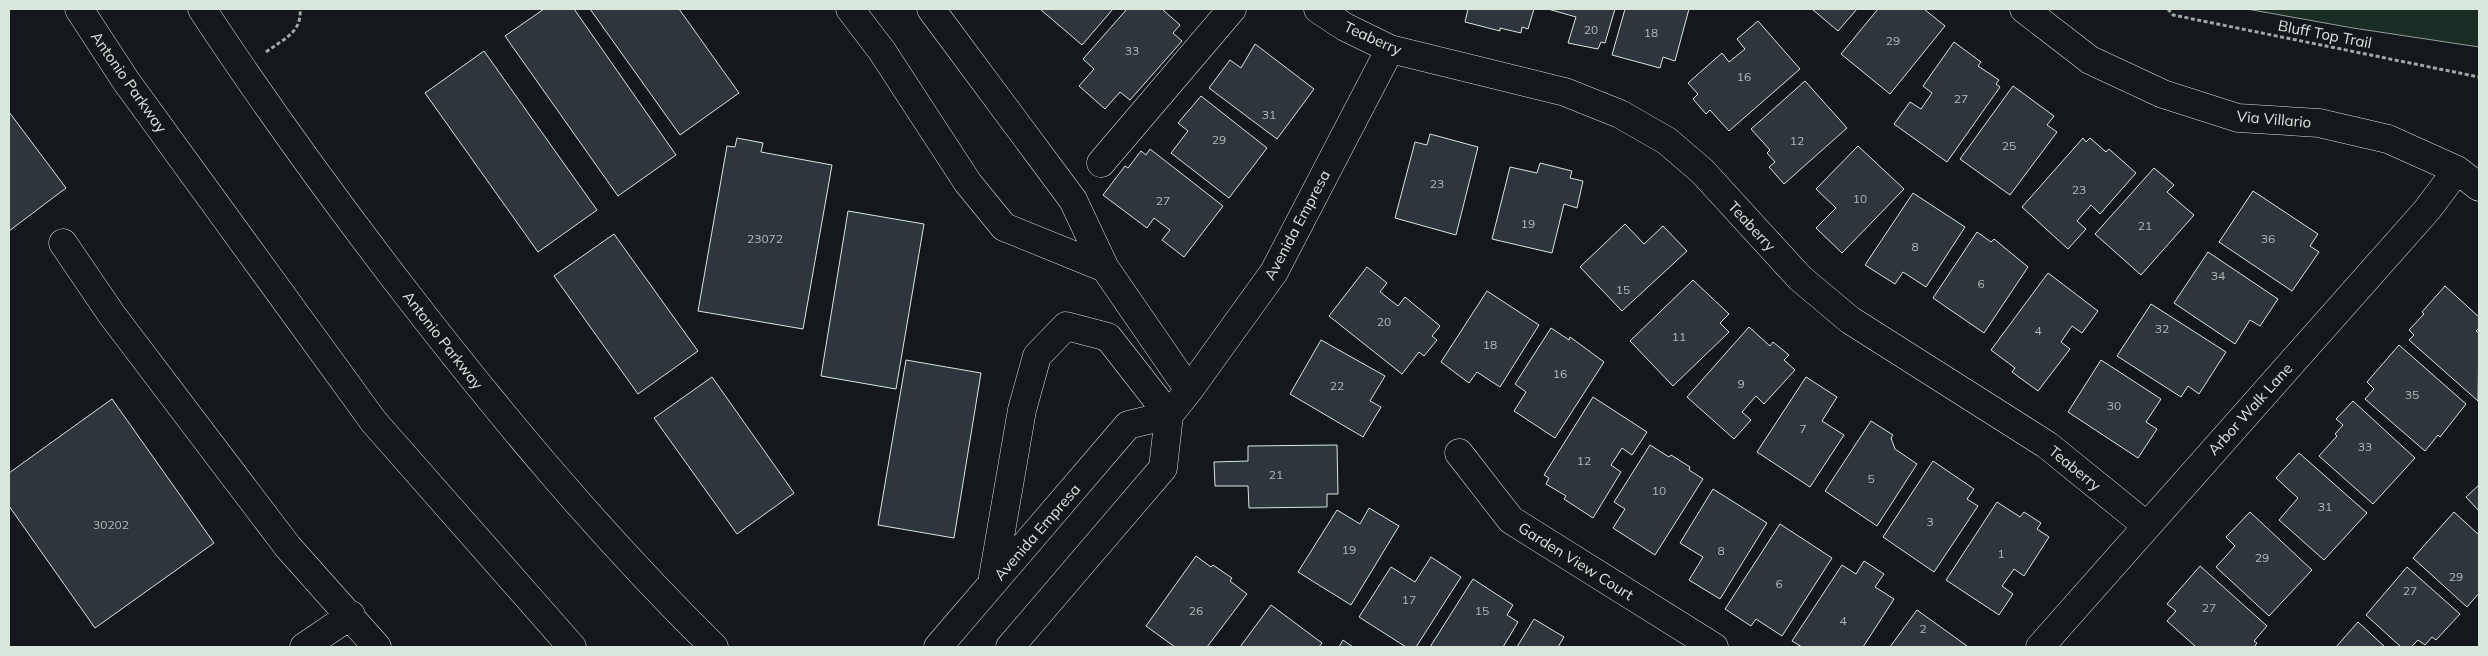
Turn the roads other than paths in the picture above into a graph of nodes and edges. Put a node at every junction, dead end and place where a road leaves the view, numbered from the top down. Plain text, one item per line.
1 (79, 9) edge
2 (202, 9) edge
3 (850, 9) edge
4 (931, 9) edge
5 (1232, 9) edge
6 (1318, 9) edge
7 (2024, 9) edge
8 (1390, 49) junction
9 (1101, 163) dead end
10 (2457, 170) junction
11 (2479, 186) edge
12 (63, 243) dead end
13 (1106, 268) junction
14 (1189, 390) junction
15 (1168, 414) junction
16 (1459, 453) dead end
17 (2147, 526) junction
18 (992, 583) junction
19 (351, 615) junction
20 (304, 647) edge
21 (377, 647) edge
22 (572, 647) edge
23 (714, 647) edge
24 (938, 647) edge
25 (1010, 647) edge
26 (1714, 647) edge
27 (2040, 647) edge

1 - 22 street, Antonio Parkway
2 - 23 street, Antonio Parkway
3 - 13 street
4 - 13 street
5 - 9 street
6 - 8 street, Teaberry
7 - 10 street, Via Villario
8 - 14 street, Avenida Empresa
8 - 17 street, Teaberry
10 - 11 street, Via Villario
10 - 17 street, Arbor Walk Lane
12 - 19 street
13 - 14 street
14 - 15 street, Avenida Empresa
15 - 18 street, Avenida Empresa
15 - 18 street
15 - 25 street
16 - 26 street, Garden View Court
17 - 27 street, Arbor Walk Lane
18 - 24 street, Avenida Empresa
19 - 20 street
19 - 21 street

